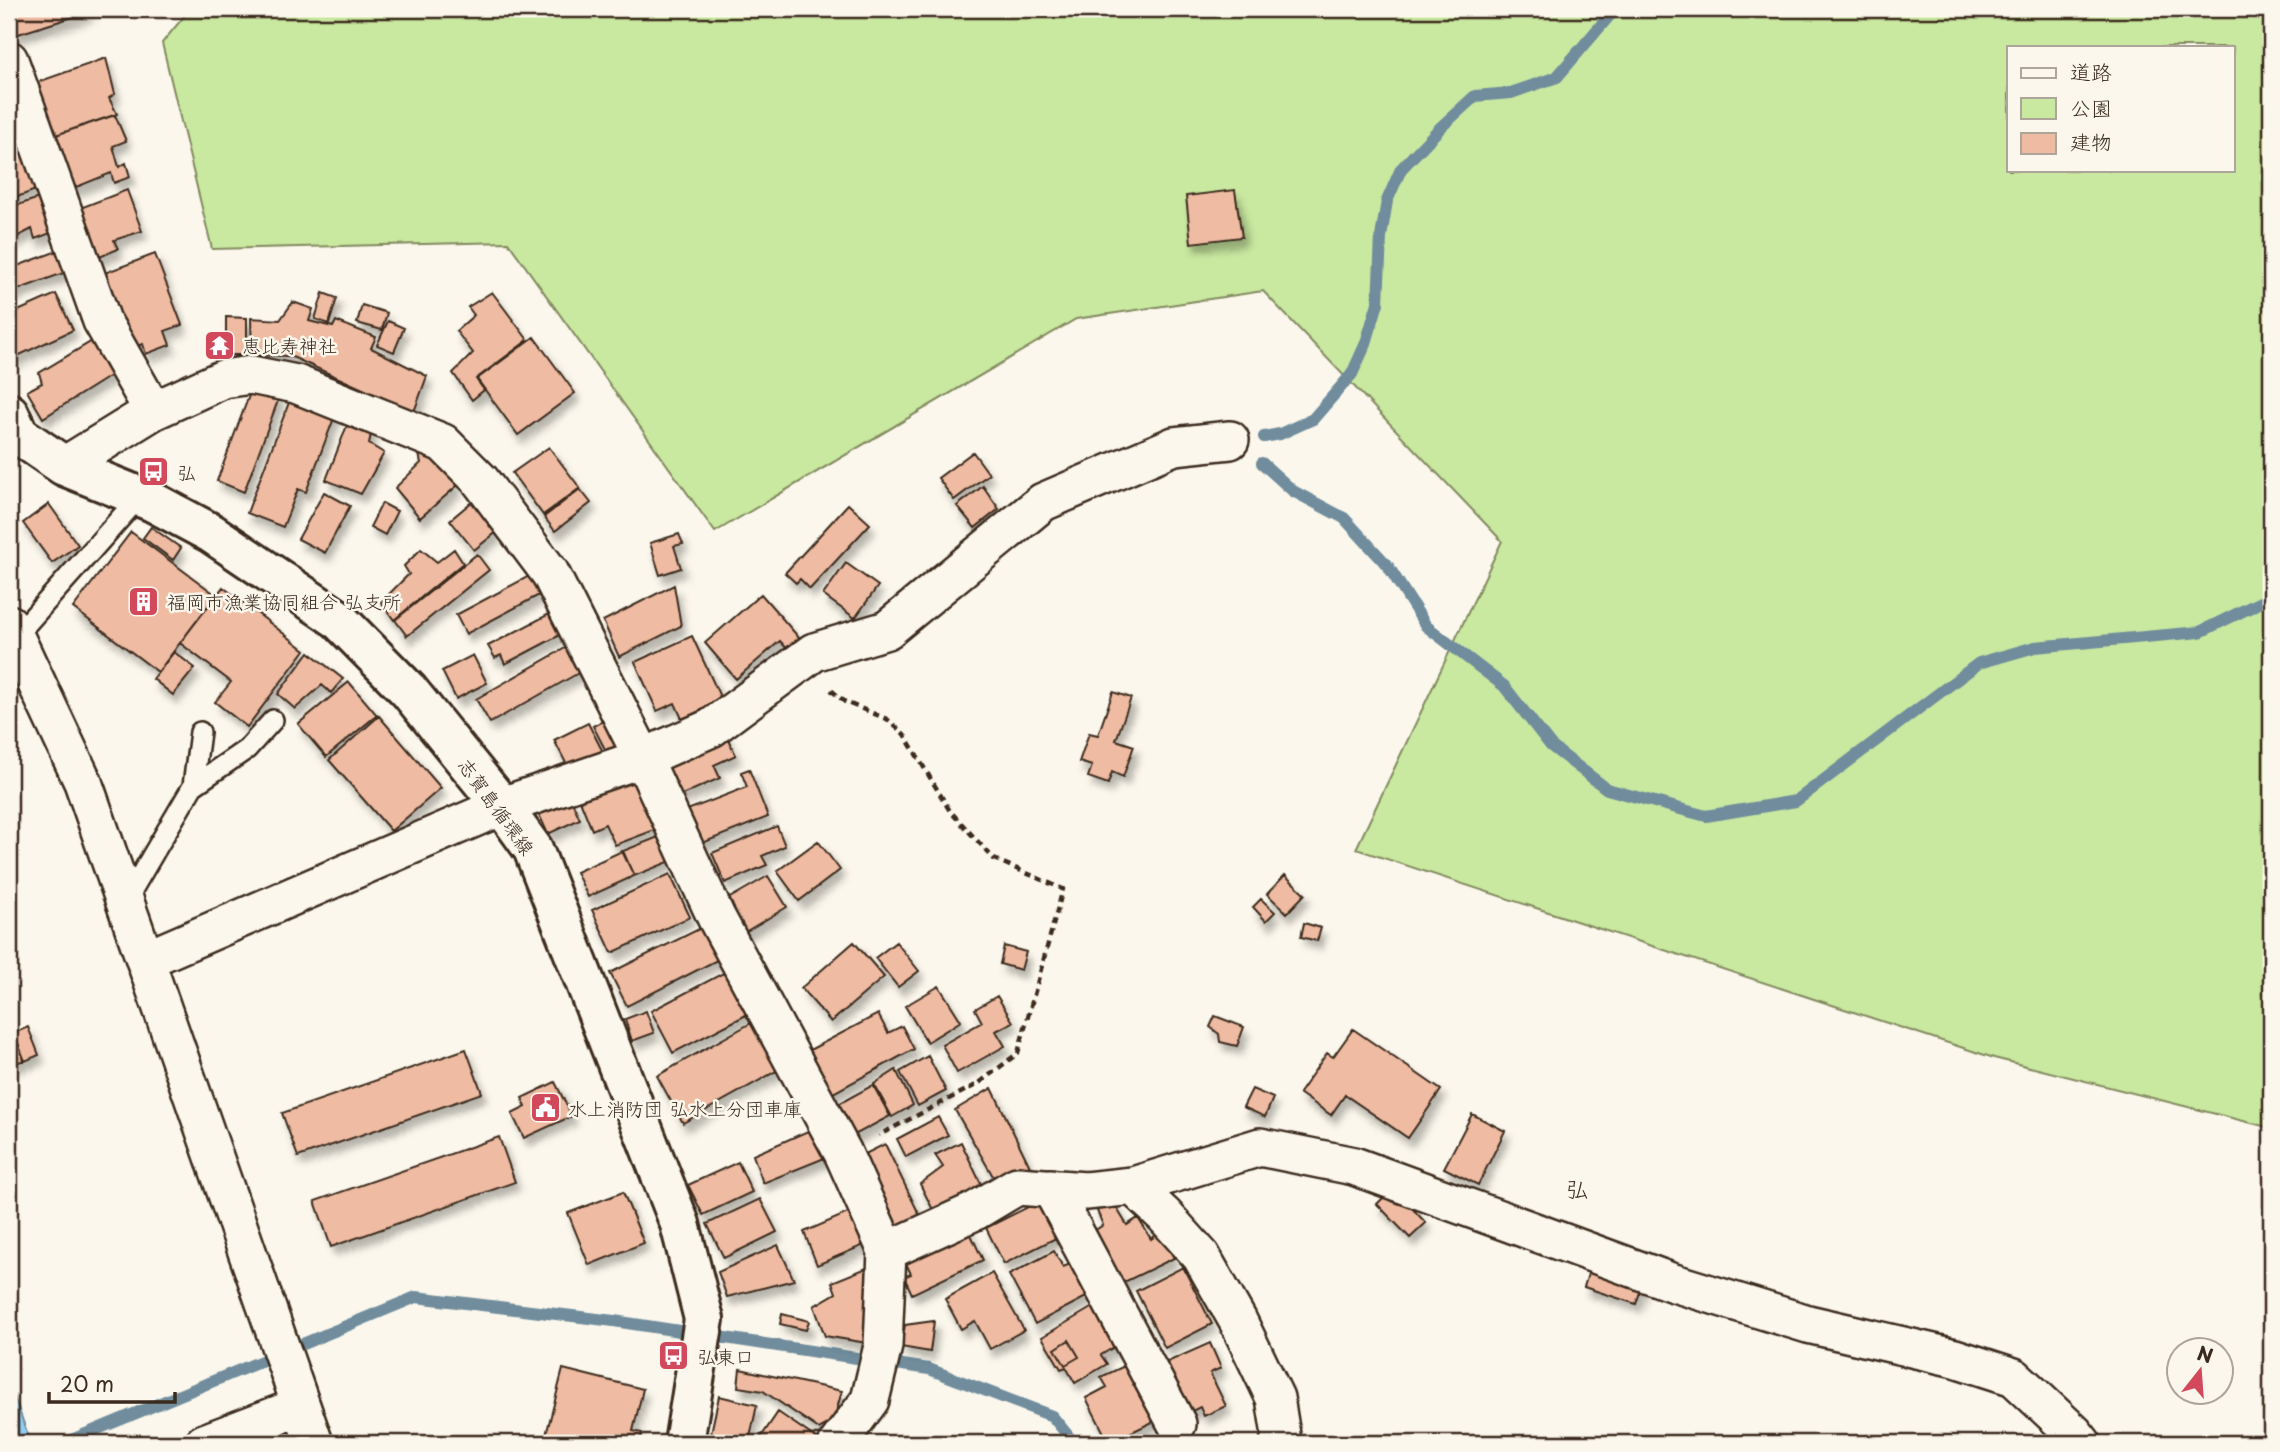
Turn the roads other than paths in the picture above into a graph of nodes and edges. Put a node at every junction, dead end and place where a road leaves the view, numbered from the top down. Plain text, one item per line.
1 (9, 60) edge
2 (153, 411) junction
3 (9, 413) edge
4 (1230, 440) dead end
5 (64, 466) junction
6 (140, 496) junction
7 (12, 630) edge
8 (273, 720) dead end
9 (200, 732) dead end
10 (643, 758) junction
11 (193, 786) junction
12 (502, 806) junction
13 (125, 902) junction
14 (145, 960) junction
15 (1133, 1186) junction
16 (1051, 1188) junction
17 (887, 1251) junction
18 (301, 1406) junction
19 (1177, 1424) dead end
20 (204, 1443) edge
21 (314, 1443) edge
22 (684, 1443) edge
23 (838, 1443) edge
24 (1279, 1443) edge
25 (2082, 1443) edge

1 - 2 street
2 - 5 street
2 - 10 street
3 - 5 main road, 志賀島循環線
4 - 10 street
5 - 6 main road, 志賀島循環線
6 - 7 lane
6 - 12 main road, 志賀島循環線
7 - 13 street
8 - 11 lane
9 - 11 lane
10 - 12 street
10 - 17 street
11 - 13 lane
12 - 14 street
12 - 22 main road, 志賀島循環線
13 - 14 street
14 - 18 street
15 - 16 street
15 - 24 street
15 - 25 street
16 - 17 street
16 - 19 street
17 - 23 street
18 - 20 street
18 - 21 street

